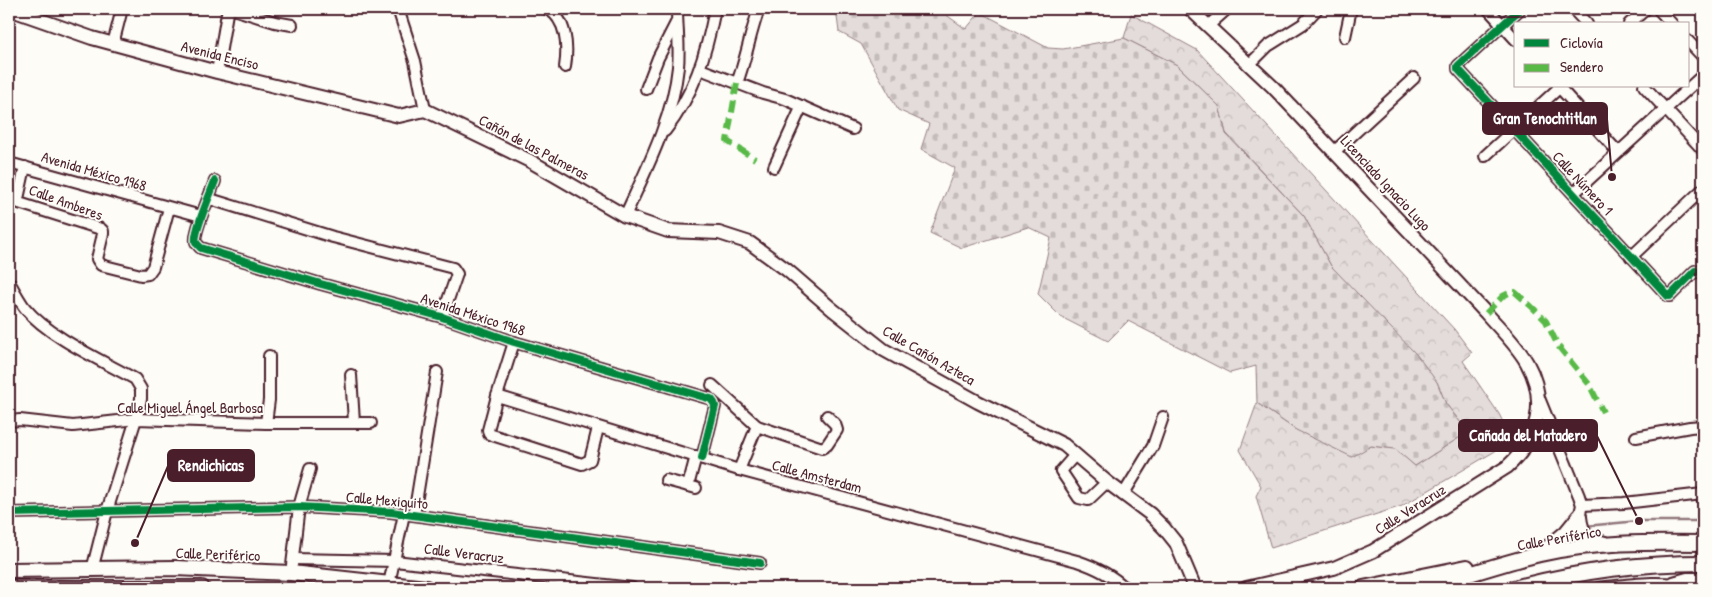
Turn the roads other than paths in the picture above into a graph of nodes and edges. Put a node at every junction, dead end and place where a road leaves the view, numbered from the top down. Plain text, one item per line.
1 (9, 9) edge
2 (122, 9) edge
3 (398, 9) edge
4 (547, 9) edge
5 (677, 9) edge
6 (715, 9) edge
7 (759, 9) edge
8 (1190, 9) edge
9 (1227, 9) edge
10 (1317, 9) edge
11 (1351, 9) edge
12 (1488, 9) edge
13 (1520, 9) edge
14 (1573, 9) edge
15 (1646, 9) edge
16 (1658, 9) edge
17 (677, 20) junction
18 (1585, 22) edge
19 (1631, 22) edge
20 (1670, 22) edge
21 (292, 25) dead end
22 (1502, 25) junction
23 (1208, 26) junction
24 (1344, 37) dead end
25 (1514, 38) edge
26 (1690, 43) edge
27 (113, 44) junction
28 (1703, 57) edge
29 (1250, 64) junction
30 (565, 67) dead end
31 (700, 69) junction
32 (217, 72) junction
33 (1703, 75) edge
34 (1414, 78) dead end
35 (737, 84) junction
36 (1690, 87) edge
37 (1559, 88) edge
38 (1561, 88) edge
39 (1646, 88) edge
40 (1688, 88) edge
41 (646, 90) dead end
42 (802, 106) junction
43 (1665, 109) junction
44 (426, 110) junction
45 (853, 128) dead end
46 (1513, 129) junction
47 (661, 136) junction
48 (1703, 150) edge
49 (1335, 152) junction
50 (1618, 152) junction
51 (1485, 156) dead end
52 (9, 163) edge
53 (25, 167) junction
54 (774, 167) dead end
55 (215, 181) dead end
56 (1703, 190) edge
57 (1574, 193) junction
58 (210, 199) junction
59 (168, 208) junction
60 (201, 216) junction
61 (625, 216) junction
62 (1631, 257) junction
63 (1703, 273) edge
64 (9, 282) edge
65 (442, 317) junction
66 (514, 342) junction
67 (270, 356) dead end
68 (437, 372) dead end
69 (350, 375) dead end
70 (712, 385) dead end
71 (1538, 395) junction
72 (497, 396) junction
73 (827, 416) dead end
74 (1163, 417) dead end
75 (136, 419) junction
76 (9, 421) edge
77 (354, 422) junction
78 (371, 422) dead end
79 (266, 423) junction
80 (757, 426) junction
81 (1703, 426) edge
82 (598, 428) junction
83 (1636, 437) dead end
84 (1075, 455) junction
85 (699, 457) junction
86 (310, 469) dead end
87 (739, 470) junction
88 (666, 480) dead end
89 (1108, 482) junction
90 (1703, 494) edge
91 (1124, 495) junction
92 (299, 507) junction
93 (107, 511) junction
94 (1581, 511) junction
95 (9, 513) edge
96 (409, 515) junction
97 (1703, 543) edge
98 (1612, 545) junction
99 (1540, 554) junction
100 (394, 561) junction
101 (760, 563) dead end
102 (1703, 564) edge
103 (292, 566) junction
104 (1498, 567) junction
105 (9, 570) edge
106 (92, 570) junction
107 (1703, 578) edge
108 (1670, 583) junction
109 (389, 584) junction
110 (1551, 584) edge
111 (9, 588) edge
112 (202, 588) edge
113 (426, 588) edge
114 (632, 588) edge
115 (1126, 588) edge
116 (1195, 588) edge
117 (1246, 588) edge
118 (1363, 588) edge
119 (1423, 588) edge
120 (1514, 588) edge
121 (1599, 588) edge
122 (1696, 588) edge

1 - 27 main road, Avenida Enciso
2 - 27 street
3 - 44 street
4 - 30 street
5 - 17 street
6 - 31 street
7 - 35 street
8 - 23 main road, Licenciado Ignacio Lugo
9 - 23 street
10 - 29 street
11 - 24 street
12 - 22 street
13 - 22 street
14 - 18 street
15 - 19 street
16 - 20 street
17 - 41 street
17 - 47 street
21 - 32 street
22 - 25 street
22 - 46 street, Calle Número 1
23 - 29 main road, Licenciado Ignacio Lugo
26 - 28 street
27 - 32 main road, Avenida Enciso
29 - 49 main road, Licenciado Ignacio Lugo
31 - 35 street
31 - 47 street
32 - 44 main road, Avenida Enciso
33 - 36 street
34 - 49 street
35 - 42 street
37 - 46 street
38 - 50 street
39 - 43 street
40 - 43 street
42 - 45 street
42 - 54 street
43 - 48 street
43 - 50 street
44 - 61 main road, Cañón de las Palmeras
46 - 51 street
46 - 57 street, Calle Número 1
47 - 61 street
49 - 71 main road, Licenciado Ignacio Lugo
50 - 57 street
52 - 53 street, Avenida México 1968
53 - 59 street, Avenida México 1968
53 - 59 street, Calle Amberes
55 - 58 street
56 - 62 street
57 - 62 street, Calle Número 1
58 - 60 street
58 - 65 street
59 - 60 street, Avenida México 1968
60 - 65 street, Avenida México 1968
61 - 84 main road, Calle Cañón Azteca
62 - 63 street, Calle Número 1
64 - 75 street
65 - 66 street, Avenida México 1968
66 - 72 street
66 - 85 street, Avenida México 1968
67 - 79 street
68 - 96 street
69 - 77 street
70 - 80 street
71 - 94 street
71 - 117 main road, Calle Veracruz
72 - 82 street, Calle Amsterdam
72 - 82 street
73 - 80 street
74 - 91 street
75 - 76 street, Calle Miguel Ángel Barbosa
75 - 79 street, Calle Miguel Ángel Barbosa
75 - 93 street
77 - 78 street, Calle Miguel Ángel Barbosa
77 - 79 street, Calle Miguel Ángel Barbosa
80 - 87 street
81 - 83 street
82 - 85 street, Calle Amsterdam
84 - 89 main road, Calle Cañón Azteca
84 - 89 street
85 - 87 street, Calle Amsterdam
85 - 88 street, Avenida México 1968
86 - 92 street
87 - 115 street, Calle Amsterdam
89 - 91 main road, Calle Cañón Azteca
90 - 94 street
91 - 116 main road, Calle Cañón Azteca
92 - 93 street, Calle Mexiquito
92 - 96 street, Calle Mexiquito
92 - 103 street
93 - 95 street, Calle Mexiquito
93 - 106 street
94 - 98 highway
94 - 99 highway
96 - 100 street
96 - 101 street, Calle Mexiquito
97 - 98 highway, Calle Periférico
98 - 99 highway, Calle Periférico
99 - 104 highway, Calle Periférico
100 - 103 street, Calle Veracruz
100 - 109 street
100 - 114 street, Calle Veracruz
102 - 110 highway
103 - 106 highway, Calle Periférico
103 - 109 highway, Calle Periférico
104 - 118 highway
104 - 119 highway, Calle Periférico
105 - 106 highway, Calle Periférico
107 - 108 street
108 - 121 street
108 - 122 street
109 - 113 highway, Calle Periférico
110 - 120 highway
111 - 112 highway

